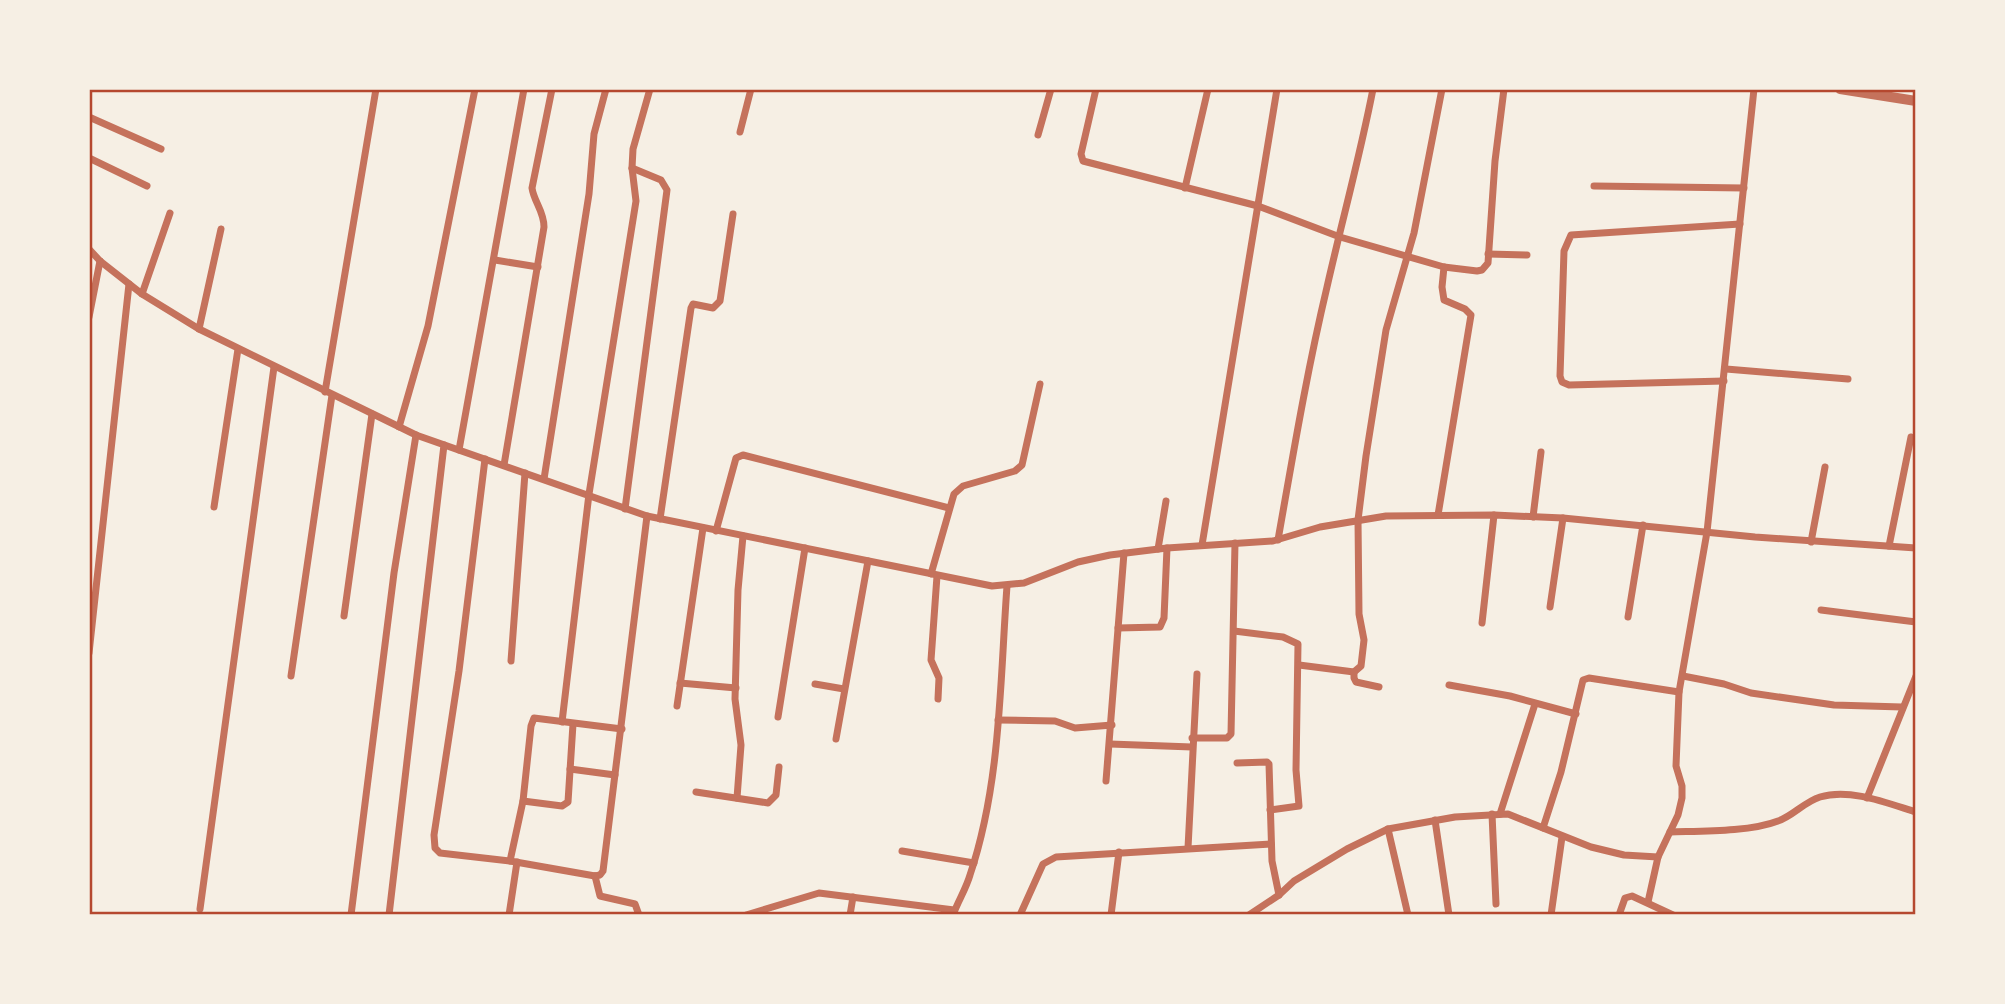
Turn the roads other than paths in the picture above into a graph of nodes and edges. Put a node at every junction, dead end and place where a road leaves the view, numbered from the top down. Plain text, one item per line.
1 (376, 89) edge
2 (475, 89) edge
3 (524, 89) edge
4 (552, 89) edge
5 (606, 89) edge
6 (650, 89) edge
7 (751, 89) edge
8 (1051, 89) edge
9 (1096, 89) edge
10 (1208, 89) edge
11 (1277, 89) edge
12 (1373, 89) edge
13 (1442, 89) edge
14 (1504, 89) edge
15 (1754, 89) edge
16 (1840, 89) edge
17 (1916, 101) edge
18 (89, 117) edge
19 (740, 132) dead end
20 (1038, 135) dead end
21 (161, 149) dead end
22 (89, 158) edge
23 (632, 168) junction
24 (147, 186) dead end
25 (1594, 186) dead end
26 (1185, 188) junction
27 (1744, 188) junction
28 (1258, 206) junction
29 (170, 213) dead end
30 (733, 214) dead end
31 (1740, 224) junction
32 (221, 229) dead end
33 (1340, 237) junction
34 (89, 249) edge
35 (1488, 254) junction
36 (1527, 255) dead end
37 (1407, 256) junction
38 (495, 260) junction
39 (100, 261) junction
40 (537, 267) junction
41 (1444, 267) junction
42 (129, 284) junction
43 (142, 294) junction
44 (89, 317) edge
45 (199, 330) junction
46 (238, 349) junction
47 (274, 367) junction
48 (1726, 369) junction
49 (1848, 379) dead end
50 (1724, 381) junction
51 (1040, 384) dead end
52 (328, 393) junction
53 (372, 414) junction
54 (400, 427) junction
55 (416, 435) junction
56 (1911, 437) dead end
57 (444, 445) junction
58 (459, 450) junction
59 (1541, 452) dead end
60 (485, 459) junction
61 (504, 466) junction
62 (1825, 467) dead end
63 (525, 473) junction
64 (544, 479) junction
65 (589, 494) junction
66 (1166, 501) dead end
67 (214, 507) dead end
68 (949, 508) junction
69 (625, 509) junction
70 (1438, 515) junction
71 (1494, 515) junction
72 (647, 516) junction
73 (1533, 517) junction
74 (1563, 518) junction
75 (660, 519) junction
76 (1358, 520) junction
77 (1643, 526) junction
78 (703, 528) junction
79 (716, 531) junction
80 (1707, 531) junction
81 (743, 536) junction
82 (1278, 540) junction
83 (1811, 542) junction
84 (1235, 544) junction
85 (1202, 545) junction
86 (1889, 546) junction
87 (805, 548) junction
88 (1167, 548) junction
89 (1916, 548) edge
90 (1158, 549) junction
91 (1124, 553) junction
92 (867, 561) junction
93 (934, 575) junction
94 (1007, 586) junction
95 (1550, 607) dead end
96 (1821, 610) dead end
97 (344, 616) dead end
98 (1628, 617) dead end
99 (1916, 622) edge
100 (1482, 623) dead end
101 (1118, 628) junction
102 (1234, 631) junction
103 (89, 653) edge
104 (511, 661) dead end
105 (1299, 665) junction
106 (1354, 672) junction
107 (1197, 674) dead end
108 (291, 676) dead end
109 (1683, 676) junction
110 (1916, 676) edge
111 (680, 683) junction
112 (815, 684) dead end
113 (1449, 685) dead end
114 (1379, 687) dead end
115 (736, 688) junction
116 (844, 689) junction
117 (1679, 692) junction
118 (938, 699) dead end
119 (1535, 704) junction
120 (677, 706) dead end
121 (1902, 707) junction
122 (1576, 714) junction
123 (778, 717) dead end
124 (998, 720) junction
125 (562, 722) junction
126 (573, 724) junction
127 (1112, 725) junction
128 (622, 729) junction
129 (836, 739) dead end
130 (1192, 742) junction
131 (1110, 744) junction
132 (1237, 763) dead end
133 (779, 767) dead end
134 (570, 769) junction
135 (615, 775) junction
136 (1106, 781) dead end
137 (696, 792) dead end
138 (737, 798) junction
139 (1867, 798) junction
140 (523, 801) junction
141 (1270, 810) junction
142 (1916, 811) edge
143 (1496, 814) junction
144 (1435, 820) junction
145 (1543, 828) junction
146 (1388, 830) junction
147 (1670, 832) junction
148 (1562, 837) junction
149 (1271, 844) junction
150 (1188, 848) junction
151 (902, 850) dead end
152 (1119, 852) junction
153 (1658, 858) junction
154 (513, 862) junction
155 (974, 863) junction
156 (595, 876) junction
157 (1279, 895) junction
158 (853, 897) junction
159 (1648, 902) junction
160 (1496, 904) dead end
161 (779, 906) junction
162 (200, 909) dead end
163 (953, 913) edge
164 (351, 915) edge
165 (389, 915) edge
166 (509, 915) edge
167 (639, 915) edge
168 (746, 915) edge
169 (781, 915) edge
170 (850, 915) edge
171 (1020, 915) edge
172 (1111, 915) edge
173 (1249, 915) edge
174 (1408, 915) edge
175 (1449, 915) edge
176 (1551, 915) edge
177 (1619, 915) edge
178 (1673, 915) edge

1 - 52 street
2 - 54 street
3 - 38 street
4 - 40 street
5 - 64 street
6 - 23 street
7 - 19 street
8 - 20 street
9 - 26 street
10 - 26 street
11 - 28 street
12 - 33 street
13 - 37 street
14 - 35 street
15 - 27 street
16 - 17 street
18 - 21 street
22 - 24 street
23 - 65 street
23 - 69 street
25 - 27 street
26 - 28 street
27 - 31 street
28 - 33 street
28 - 85 street
29 - 43 street
30 - 75 street
31 - 48 street
31 - 50 street
32 - 45 street
33 - 37 street
33 - 82 street
34 - 39 street
35 - 36 street
35 - 41 street
37 - 41 street
37 - 76 street
38 - 40 street
38 - 58 street
39 - 42 street
39 - 44 street
40 - 61 street
41 - 70 street
42 - 43 street
42 - 103 street
43 - 45 street
45 - 46 street
46 - 47 street
46 - 67 street
47 - 52 street
47 - 162 street
48 - 49 street
48 - 50 street
50 - 80 street
51 - 68 street
52 - 53 street
52 - 108 street
53 - 54 street
53 - 97 street
54 - 55 street
55 - 57 street
55 - 164 street
56 - 86 street
57 - 58 street
57 - 165 street
58 - 60 street
59 - 73 street
60 - 61 street
60 - 154 street
61 - 63 street
62 - 83 street
63 - 64 street
63 - 104 street
64 - 65 street
65 - 69 street
65 - 125 street
66 - 90 street
68 - 79 street
68 - 93 street
69 - 72 street
70 - 71 street
70 - 76 street
71 - 73 street
71 - 100 street
72 - 75 street
72 - 128 street
73 - 74 street
74 - 77 street
74 - 95 street
75 - 78 street
76 - 82 street
76 - 106 street
77 - 80 street
77 - 98 street
78 - 79 street
78 - 111 street
79 - 81 street
80 - 83 street
80 - 109 street
81 - 87 street
81 - 115 street
82 - 84 street
83 - 86 street
84 - 85 street
84 - 102 street
85 - 88 street
86 - 89 street
87 - 92 street
87 - 123 street
88 - 90 street
88 - 101 street
90 - 91 street
91 - 94 street
91 - 101 street
92 - 93 street
92 - 116 street
93 - 94 street
93 - 118 street
94 - 124 street
96 - 99 street
101 - 127 street
102 - 105 street
102 - 130 street
105 - 106 street
105 - 141 street
106 - 114 street
107 - 130 street
109 - 117 street
109 - 121 street
110 - 121 street
111 - 115 street
111 - 120 street
112 - 116 street
113 - 119 street
115 - 138 street
116 - 129 street
117 - 122 street
117 - 147 street
119 - 122 street
119 - 143 street
121 - 139 street
122 - 145 street
124 - 127 street
124 - 155 street
125 - 126 street
125 - 140 street
126 - 128 street
126 - 134 street
127 - 131 street
128 - 135 street
130 - 131 street
130 - 150 street
131 - 136 street
132 - 141 street
133 - 138 street
134 - 135 street
134 - 140 street
135 - 156 street
137 - 138 street
139 - 142 street
139 - 147 street
140 - 154 street
141 - 149 street
143 - 144 street
143 - 145 street
143 - 160 street
144 - 146 street
144 - 175 street
145 - 148 street
146 - 157 street
146 - 174 street
147 - 153 street
148 - 153 street
148 - 176 street
149 - 150 street
149 - 157 street
150 - 152 street
151 - 155 street
152 - 171 street
152 - 172 street
153 - 159 street
154 - 156 street
154 - 166 street
155 - 163 street
156 - 167 street
157 - 173 street
158 - 161 street
158 - 163 street
158 - 170 street
159 - 177 street
159 - 178 street
161 - 168 street
161 - 169 street

